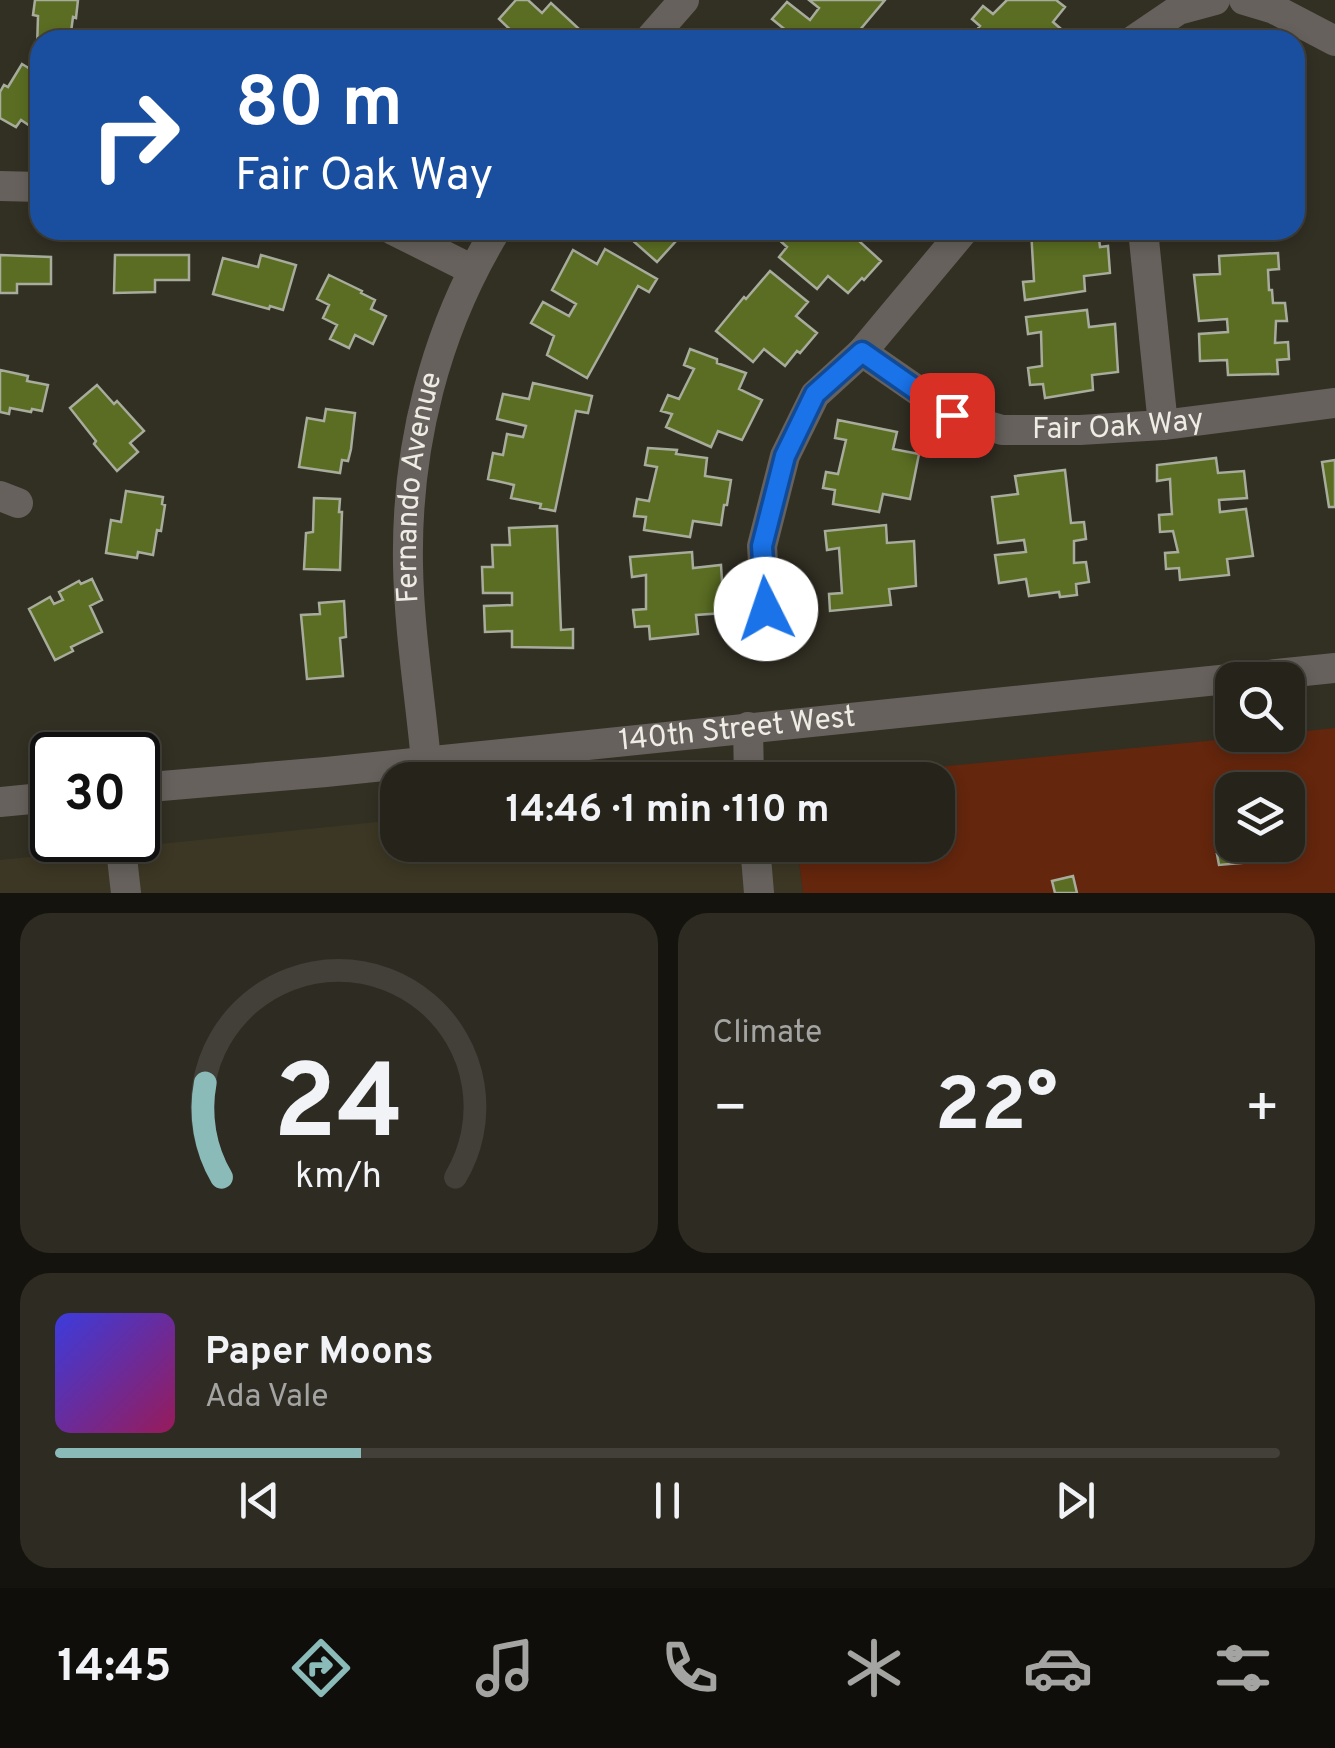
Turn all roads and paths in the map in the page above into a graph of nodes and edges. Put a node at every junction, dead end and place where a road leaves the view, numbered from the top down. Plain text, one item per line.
1 (1215, 0) edge
2 (1244, 0) edge
3 (670, 5) edge
4 (655, 30) edge
5 (1149, 30) edge
6 (1335, 41) edge
7 (0, 186) edge
8 (30, 186) edge
9 (413, 240) edge
10 (490, 240) edge
11 (956, 240) edge
12 (1144, 240) edge
13 (473, 270) junction
14 (862, 352) junction
15 (1335, 403) edge
16 (1163, 424) junction
17 (768, 641) dead end
18 (1335, 668) edge
19 (748, 727) junction
20 (426, 761) junction
21 (748, 762) edge
22 (160, 786) edge
23 (30, 799) edge
24 (0, 802) edge
25 (122, 862) edge
26 (756, 862) edge
27 (126, 893) edge
28 (759, 893) edge

1 - 5 street
2 - 6 street
3 - 4 street
7 - 8 street
9 - 13 street
10 - 13 street, Fernando Avenue
11 - 14 street
12 - 16 street
13 - 20 street, Fernando Avenue
14 - 16 street, Fair Oak Way
14 - 17 street
15 - 16 street, Fair Oak Way
18 - 19 street, 140th Street West
19 - 20 street, 140th Street West
19 - 21 street
20 - 22 street, 140th Street West
23 - 24 street
25 - 27 street
26 - 28 street

